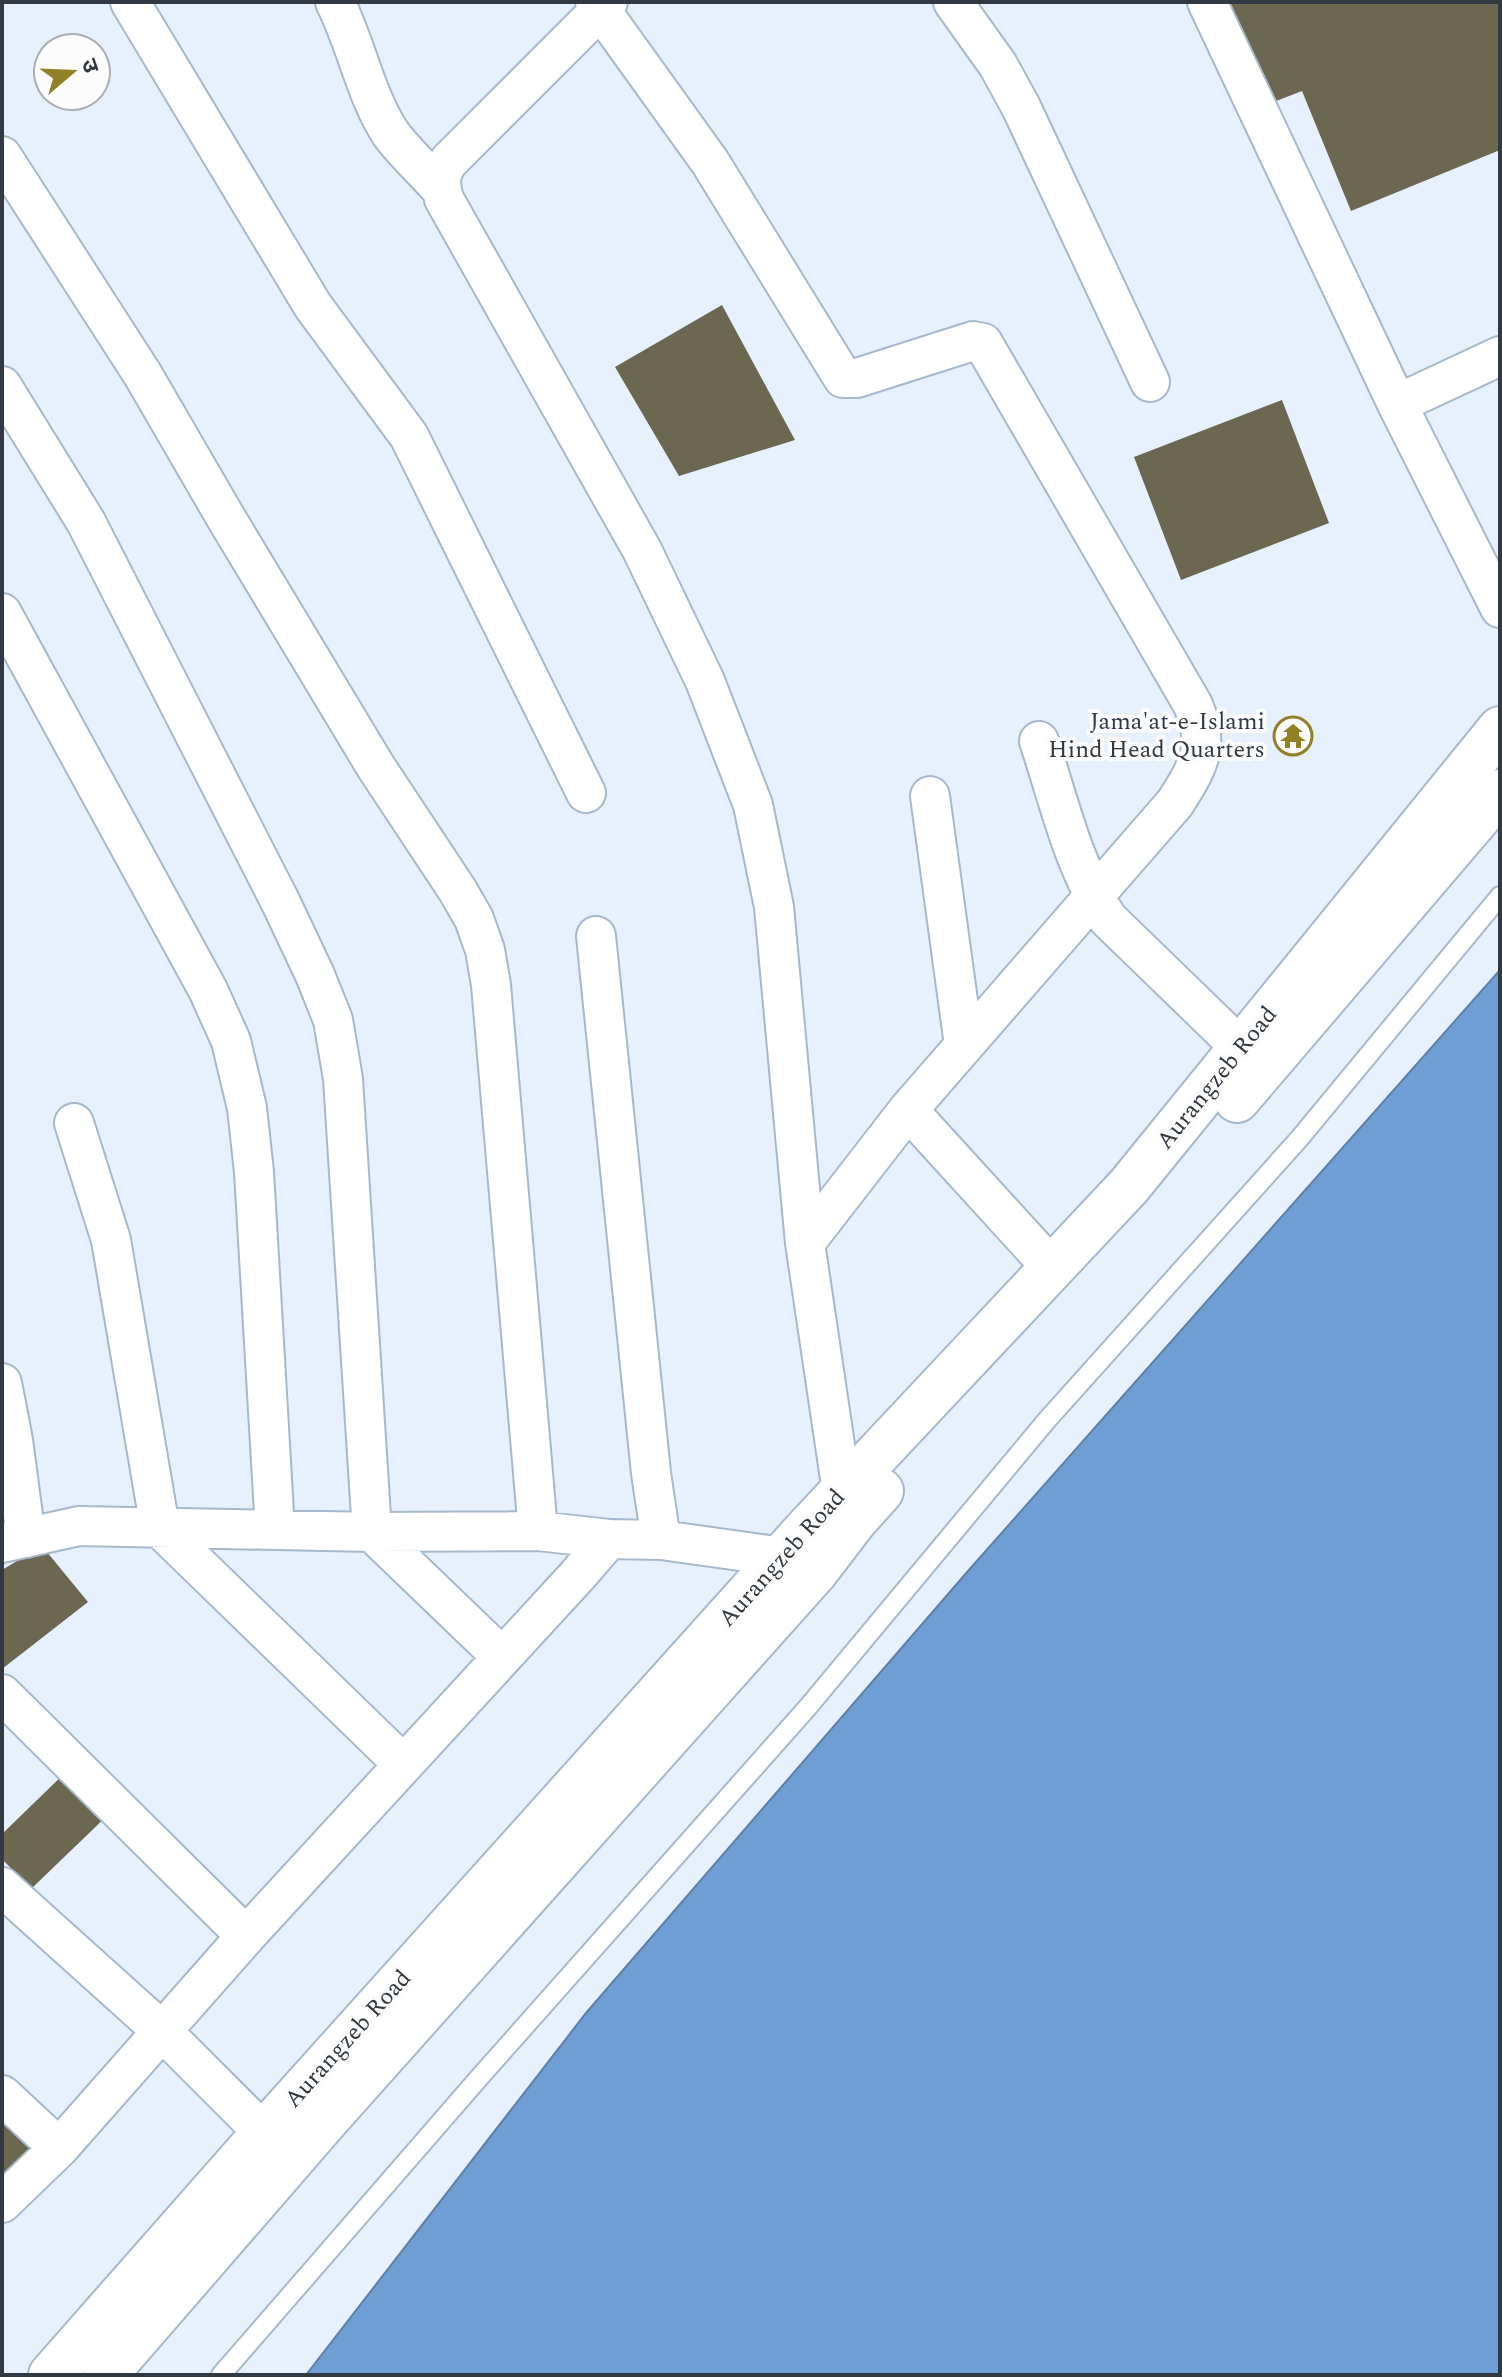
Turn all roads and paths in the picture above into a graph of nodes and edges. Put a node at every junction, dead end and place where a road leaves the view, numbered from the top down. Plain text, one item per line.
1 (130, 2) edge
2 (335, 2) edge
3 (953, 2) edge
4 (1207, 2) edge
5 (601, 5) edge
6 (2, 156) edge
7 (441, 189) junction
8 (1500, 356) edge
9 (1150, 382) dead end
10 (2, 386) edge
11 (1397, 404) junction
12 (1500, 608) edge
13 (2, 613) edge
14 (1500, 729) edge
15 (1039, 741) dead end
16 (1500, 792) edge
17 (586, 793) dead end
18 (930, 796) dead end
19 (1500, 896) edge
20 (1093, 897) junction
21 (596, 936) dead end
22 (964, 1045) junction
23 (1241, 1048) junction
24 (908, 1110) junction
25 (74, 1123) dead end
26 (805, 1243) junction
27 (1052, 1268) junction
28 (2, 1383) edge
29 (852, 1502) junction
30 (160, 1528) junction
31 (275, 1530) junction
32 (538, 1531) junction
33 (372, 1532) junction
34 (609, 1539) junction
35 (14, 1540) edge
36 (661, 1540) junction
37 (783, 1557) junction
38 (501, 1656) junction
39 (2, 1694) edge
40 (403, 1764) junction
41 (2, 1887) edge
42 (246, 1936) junction
43 (162, 2031) junction
44 (2, 2095) edge
45 (264, 2133) junction
46 (59, 2148) junction
47 (2, 2203) edge
48 (51, 2375) edge
49 (105, 2375) edge
50 (221, 2375) edge

1 - 17 street
2 - 7 street
3 - 9 street
4 - 11 street
5 - 7 street
5 - 20 street
6 - 32 street
7 - 26 street
8 - 11 street
10 - 33 street
11 - 12 street
13 - 31 street
14 - 23 main road, Aurangzeb Road
15 - 20 street
16 - 29 main road, Aurangzeb Road
18 - 22 street
19 - 50 lane
20 - 22 street
20 - 23 street
21 - 36 street
22 - 24 street
23 - 27 main road, Aurangzeb Road
24 - 26 street
24 - 27 street
25 - 30 street
26 - 29 street
27 - 29 main road, Aurangzeb Road
28 - 35 street
29 - 37 main road, Aurangzeb Road
29 - 49 main road, Aurangzeb Road
30 - 31 street
30 - 35 street
30 - 40 street
31 - 33 street
32 - 33 street
32 - 34 street
33 - 38 street
34 - 36 street
34 - 38 street
36 - 37 street
37 - 45 main road, Aurangzeb Road
38 - 40 street
39 - 42 street
40 - 42 street
41 - 43 street
42 - 43 street
43 - 45 street
43 - 46 street
44 - 46 street
45 - 48 main road, Aurangzeb Road
46 - 47 street

